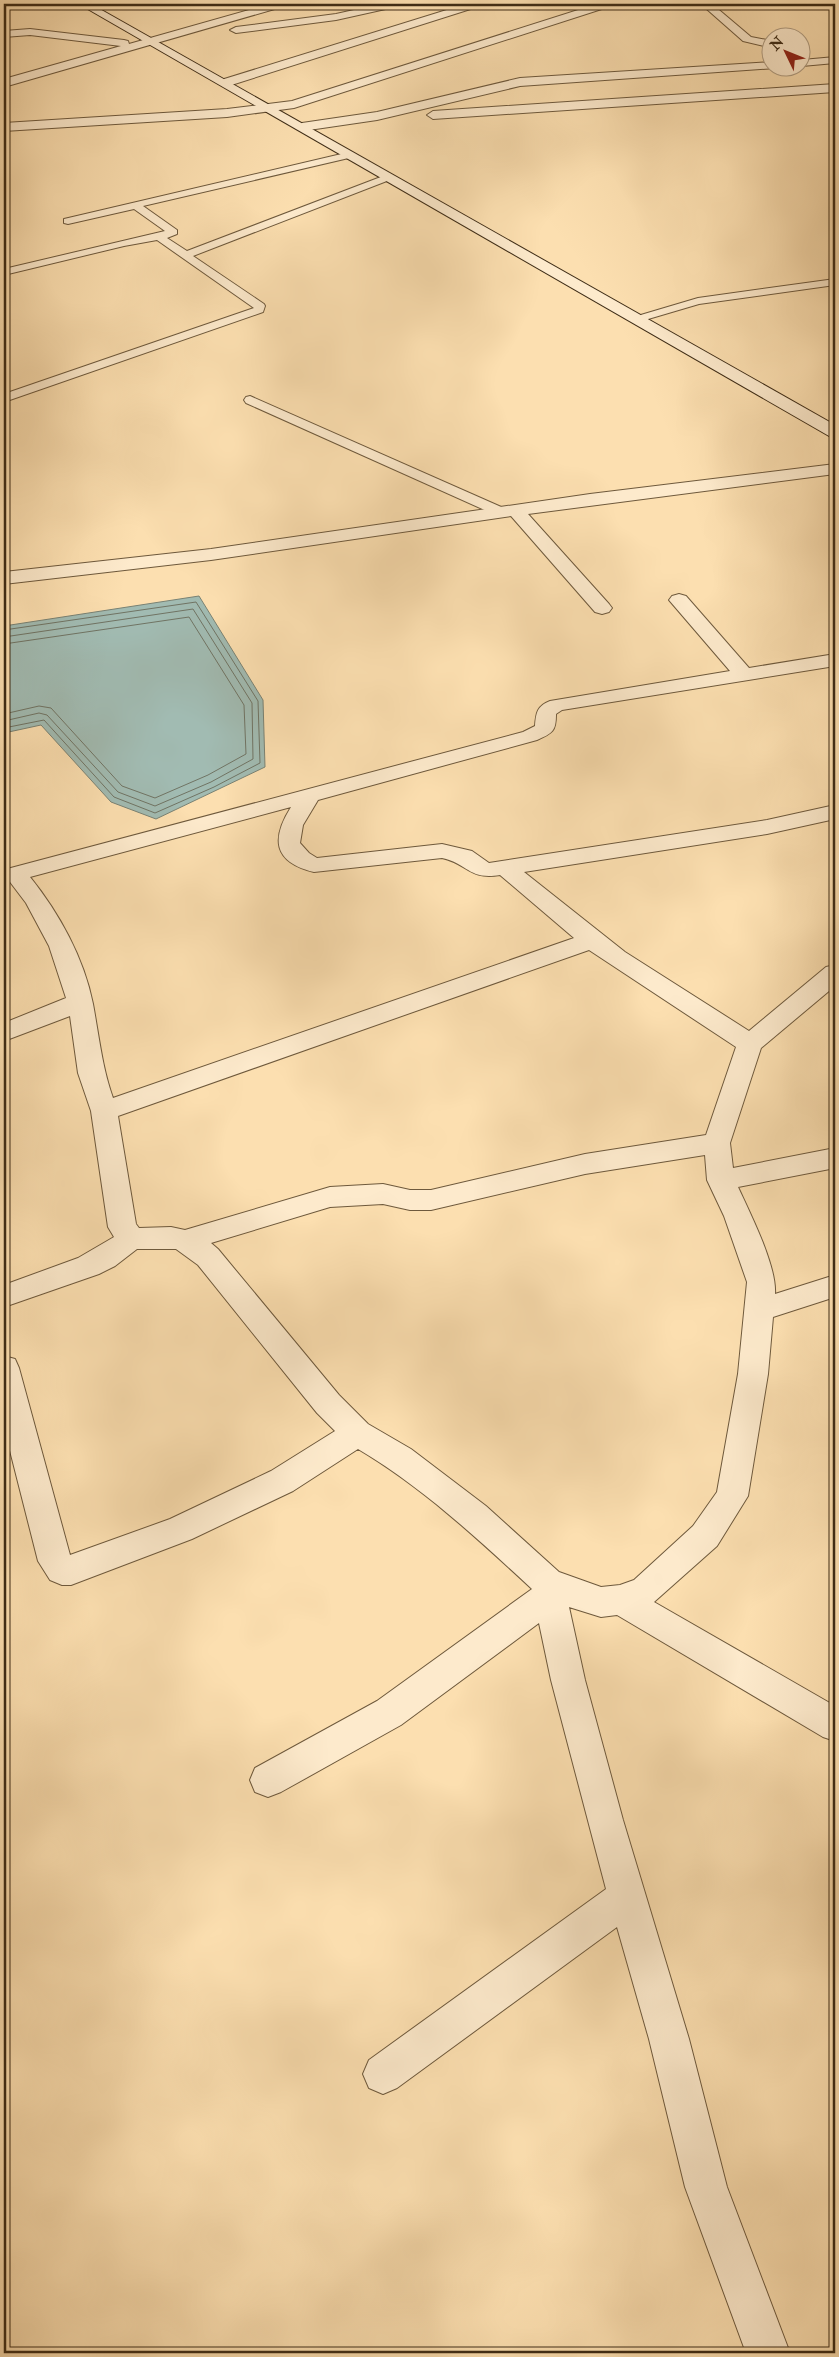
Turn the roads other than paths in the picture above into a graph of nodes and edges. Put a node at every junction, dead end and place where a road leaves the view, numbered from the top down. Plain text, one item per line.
1 (84, 4) edge
2 (281, 4) edge
3 (395, 4) edge
4 (476, 4) edge
5 (607, 4) edge
6 (706, 4) edge
7 (4, 34) edge
8 (175, 34) junction
9 (150, 41) junction
10 (136, 45) junction
11 (762, 45) edge
12 (835, 60) edge
13 (812, 65) edge
14 (762, 66) edge
15 (812, 69) edge
16 (835, 69) edge
17 (762, 72) edge
18 (4, 83) edge
19 (225, 83) junction
20 (835, 88) edge
21 (251, 97) junction
22 (455, 97) junction
23 (222, 100) dead end
24 (153, 105) dead end
25 (270, 108) junction
26 (4, 116) edge
27 (377, 116) junction
28 (4, 127) edge
29 (302, 127) junction
30 (350, 155) junction
31 (389, 177) junction
32 (135, 206) junction
33 (68, 221) dead end
34 (159, 237) junction
35 (186, 256) junction
36 (4, 272) edge
37 (835, 282) edge
38 (638, 319) junction
39 (4, 398) edge
40 (250, 400) dead end
41 (835, 432) edge
42 (835, 468) edge
43 (509, 512) junction
44 (4, 578) edge
45 (679, 600) dead end
46 (602, 608) dead end
47 (835, 660) edge
48 (744, 675) junction
49 (310, 794) junction
50 (835, 812) edge
51 (505, 868) junction
52 (8, 870) edge
53 (592, 940) junction
54 (835, 973) edge
55 (824, 994) edge
56 (80, 1002) junction
57 (4, 1032) edge
58 (750, 1044) junction
59 (104, 1111) junction
60 (718, 1143) junction
61 (835, 1158) edge
62 (721, 1180) junction
63 (131, 1238) junction
64 (187, 1240) junction
65 (835, 1286) edge
66 (4, 1296) edge
67 (759, 1310) junction
68 (4, 1368) edge
69 (357, 1433) junction
70 (549, 1589) junction
71 (621, 1600) junction
72 (835, 1725) edge
73 (268, 1780) dead end
74 (628, 1896) junction
75 (383, 2074) dead end
76 (768, 2353) edge

1 - 9 street
2 - 8 street
3 - 8 street
4 - 19 street
5 - 25 street
6 - 11 street
7 - 10 street
8 - 9 street
9 - 10 street
9 - 19 street
10 - 18 street
12 - 13 street
14 - 22 street
15 - 16 street
17 - 22 street
19 - 21 street
20 - 27 street
21 - 23 street
21 - 25 street
22 - 27 street
24 - 26 street
25 - 28 street
25 - 29 street
27 - 29 street
29 - 30 street
30 - 31 street
30 - 32 lane
31 - 35 lane
31 - 38 street
32 - 33 lane
32 - 34 lane
34 - 35 lane
34 - 36 lane
35 - 39 lane
37 - 38 lane
38 - 41 street
40 - 43 lane
42 - 43 street
43 - 44 street
43 - 46 street
45 - 48 street
47 - 48 street
48 - 49 street
49 - 51 street
49 - 52 street
50 - 51 street
51 - 53 street
52 - 56 street
53 - 58 street
53 - 59 street
54 - 55 street
55 - 58 street
56 - 57 street
56 - 59 street
58 - 60 street
59 - 63 street
60 - 62 street
60 - 64 street
61 - 62 street
62 - 67 street
63 - 64 street
63 - 66 street
64 - 69 street
65 - 67 street
67 - 71 street
68 - 69 street
69 - 70 street
70 - 71 street
70 - 73 street
70 - 74 street
71 - 72 street
74 - 75 street
74 - 76 street

